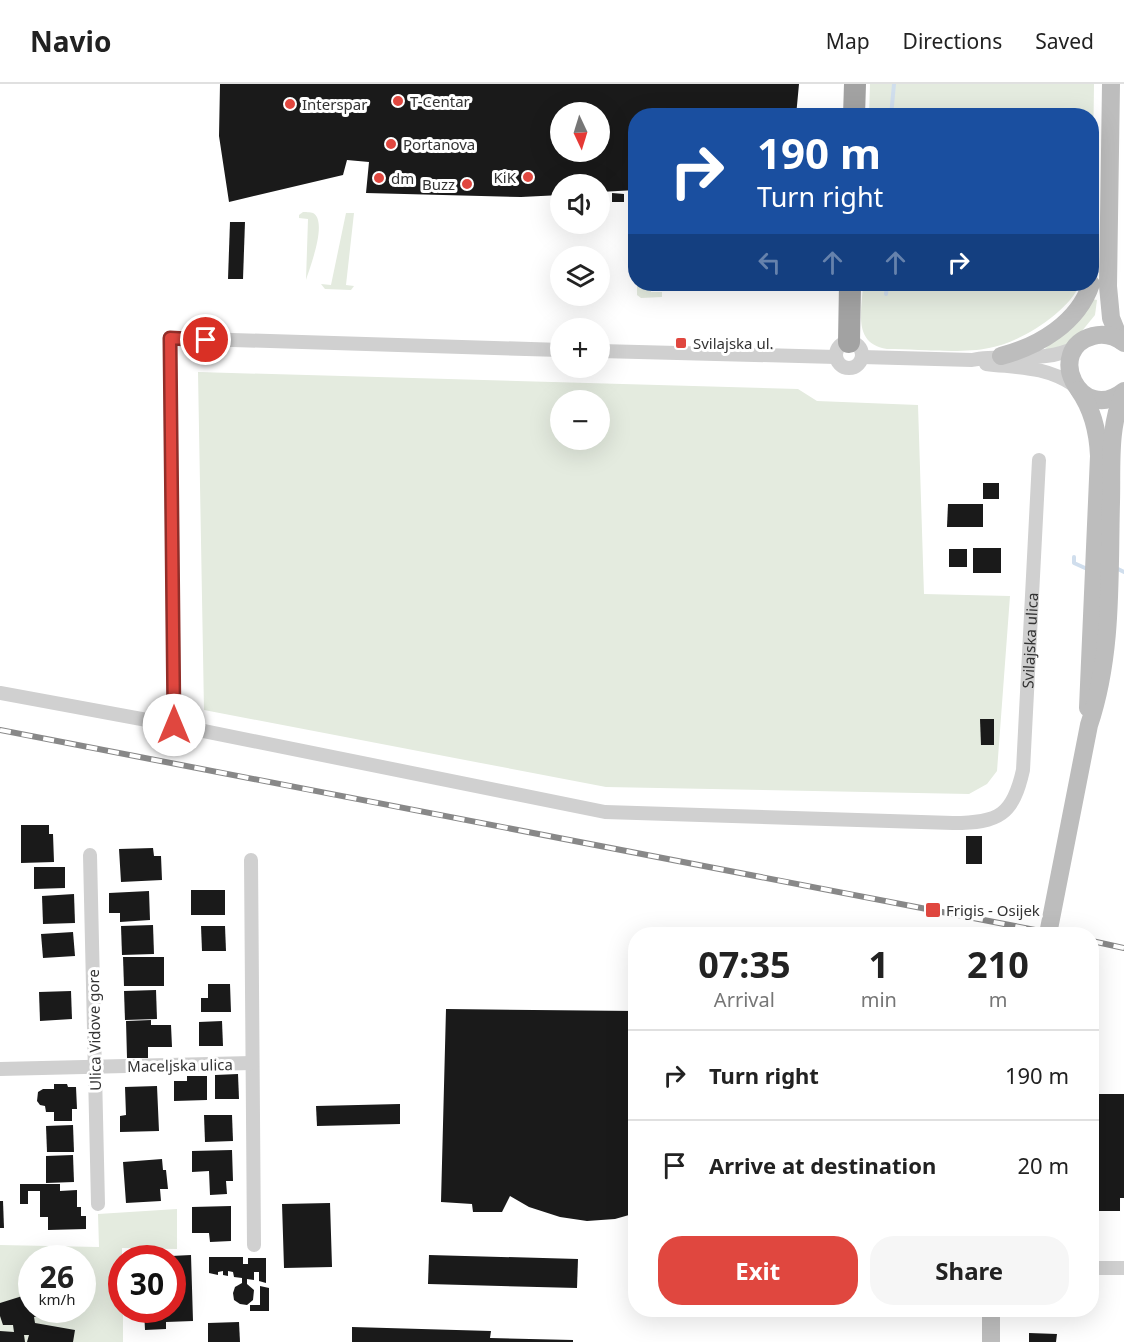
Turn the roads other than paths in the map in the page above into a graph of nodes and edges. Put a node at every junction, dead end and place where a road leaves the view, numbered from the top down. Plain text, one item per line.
1 (855, 84) edge
2 (1111, 84) edge
3 (854, 108) edge
4 (1099, 275) edge
5 (1099, 289) edge
6 (850, 291) edge
7 (1091, 291) edge
8 (1098, 291) edge
9 (1122, 341) edge
10 (1083, 342) junction
11 (550, 350) edge
12 (610, 351) edge
13 (849, 352) junction
14 (1001, 356) junction
15 (972, 360) junction
16 (1077, 387) junction
17 (1124, 392) edge
18 (1039, 460) dead end
19 (0, 693) edge
20 (174, 725) junction
21 (1089, 725) junction
22 (90, 855) dead end
23 (251, 860) dead end
24 (1049, 927) edge
25 (252, 1063) junction
26 (95, 1066) junction
27 (0, 1069) edge
28 (98, 1204) dead end
29 (254, 1245) dead end
30 (1099, 1268) edge
31 (1124, 1268) edge
32 (991, 1317) edge
33 (991, 1342) edge

1 - 3 highway
2 - 4 main road
5 - 9 main road
6 - 13 highway
7 - 14 main road
8 - 10 main road
9 - 10 main road
10 - 14 street
10 - 16 main road
11 - 20 street
12 - 13 street
13 - 15 street
14 - 15 street
15 - 16 street
16 - 17 main road
16 - 21 main road
17 - 21 main road
18 - 20 street, Svilajska ulica
19 - 20 street
21 - 24 main road
22 - 26 street, Ulica Vidove gore
23 - 25 street, Maceljska ulica
25 - 26 street, Maceljska ulica
25 - 29 street, Maceljska ulica
26 - 27 street, Maceljska ulica
26 - 28 street, Ulica Vidove gore
30 - 31 street
32 - 33 main road

